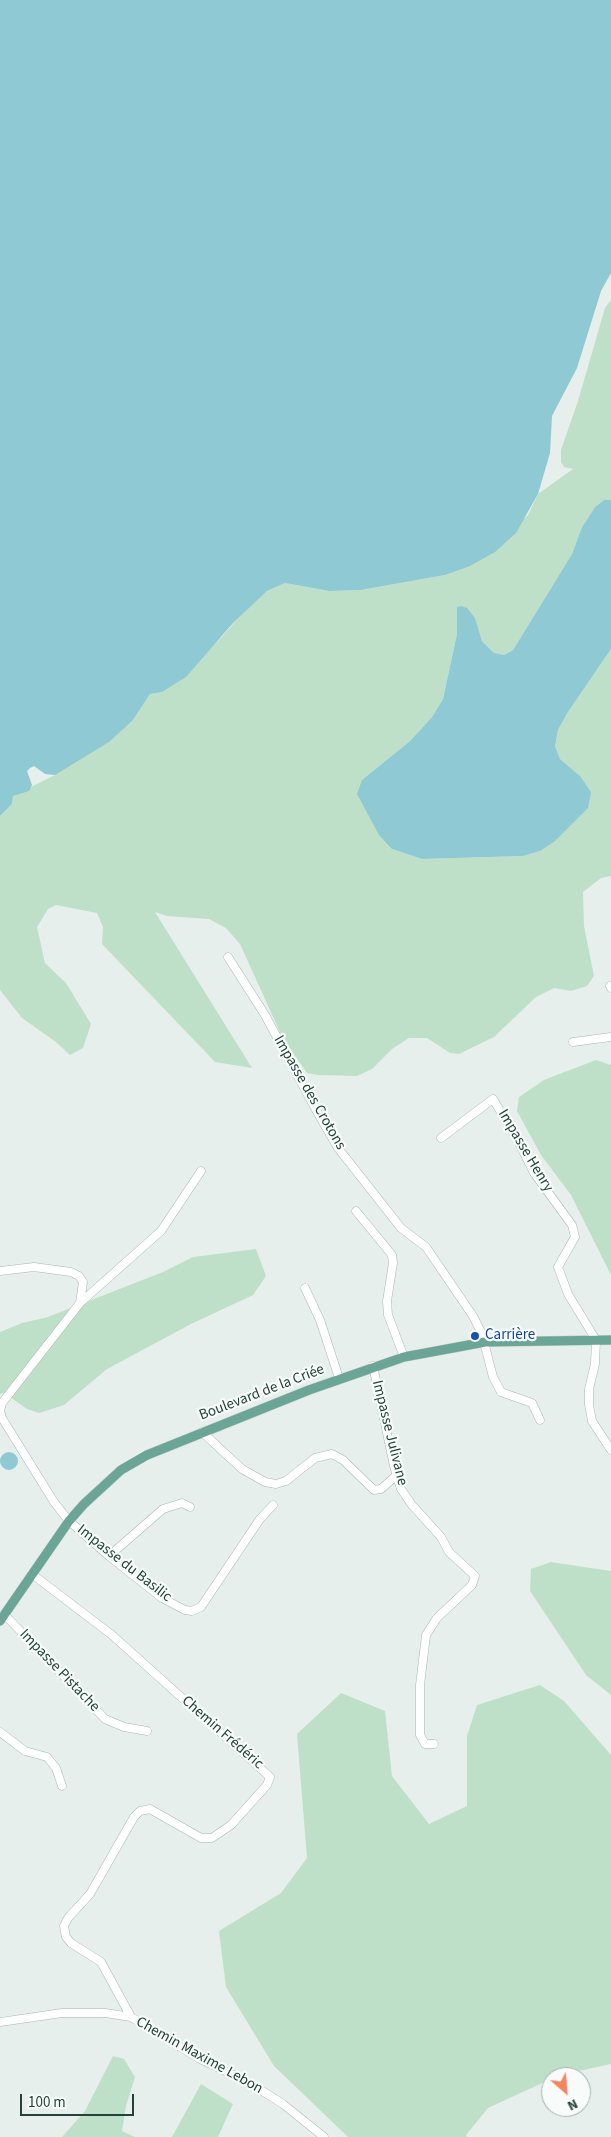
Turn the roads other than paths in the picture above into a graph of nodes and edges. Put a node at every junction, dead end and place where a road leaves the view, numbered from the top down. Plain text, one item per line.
1 (228, 958) dead end
2 (611, 1037) edge
3 (573, 1042) dead end
4 (441, 1138) dead end
5 (201, 1171) dead end
6 (356, 1211) dead end
7 (0, 1271) edge
8 (305, 1288) dead end
9 (80, 1303) junction
10 (596, 1340) junction
11 (611, 1340) edge
12 (485, 1342) junction
13 (404, 1357) junction
14 (372, 1366) junction
15 (339, 1378) junction
16 (540, 1420) dead end
17 (202, 1432) junction
18 (611, 1450) edge
19 (397, 1475) junction
20 (273, 1505) dead end
21 (190, 1507) dead end
22 (69, 1521) junction
23 (109, 1556) junction
24 (32, 1574) junction
25 (2, 1618) edge
26 (146, 1731) dead end
27 (0, 1732) edge
28 (434, 1744) dead end
29 (62, 1786) dead end
30 (130, 2017) junction
31 (0, 2022) edge
32 (324, 2137) edge

1 - 12 street, Impasse des Crotons
2 - 3 street
4 - 10 street, Impasse Henry
5 - 9 street
6 - 13 street
7 - 9 street
8 - 15 street
9 - 22 street, Impasse du Basilic
10 - 11 main road, Boulevard de la Criée
10 - 12 main road, Boulevard de la Criée
10 - 18 street
12 - 13 main road, Boulevard de la Criée
12 - 16 street, Impasse des Crotons
13 - 14 main road, Boulevard de la Criée
14 - 15 main road, Boulevard de la Criée
14 - 19 street, Impasse Julivane
15 - 17 main road, Boulevard de la Criée
17 - 19 street
17 - 22 main road, Boulevard de la Criée
19 - 28 street, Impasse Julivane
20 - 23 street, Impasse du Basilic
21 - 23 street
22 - 23 street, Impasse du Basilic
22 - 24 main road, Boulevard de la Criée
24 - 25 main road, Boulevard de la Criée
24 - 30 street, Chemin Frédéric
25 - 26 street, Impasse Pistache
27 - 29 street
30 - 31 street, Chemin Maxime Lebon
30 - 32 street, Chemin Maxime Lebon

